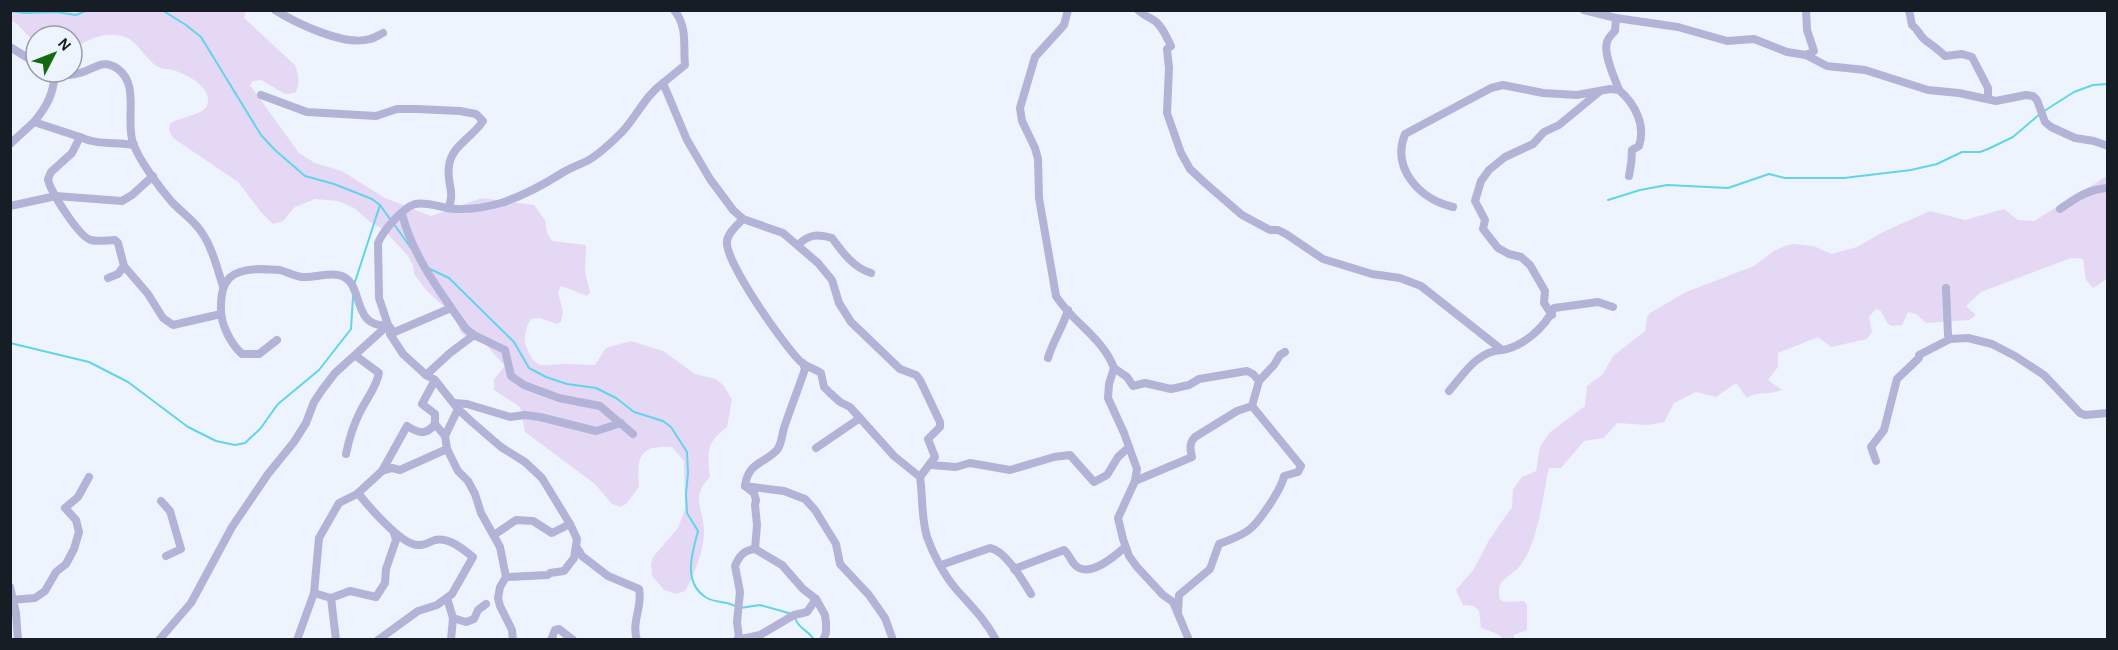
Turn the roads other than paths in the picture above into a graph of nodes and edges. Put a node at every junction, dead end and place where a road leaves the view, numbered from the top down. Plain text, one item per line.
1 (275, 10) edge
2 (674, 10) edge
3 (1068, 10) edge
4 (1138, 10) edge
5 (1584, 10) edge
6 (1806, 10) edge
7 (1909, 10) edge
8 (1616, 18) junction
9 (383, 33) dead end
10 (10, 47) edge
11 (24, 56) edge
12 (1806, 56) junction
13 (84, 72) edge
14 (663, 83) junction
15 (52, 84) edge
16 (1619, 90) junction
17 (1599, 91) junction
18 (261, 95) dead end
19 (1988, 99) junction
20 (34, 122) junction
21 (80, 137) junction
22 (10, 144) edge
23 (134, 145) junction
24 (2108, 146) edge
25 (153, 176) junction
26 (1629, 176) dead end
27 (2108, 188) edge
28 (56, 196) junction
29 (10, 206) edge
30 (1453, 207) dead end
31 (448, 208) junction
32 (2060, 209) dead end
33 (402, 214) junction
34 (743, 219) junction
35 (798, 245) junction
36 (124, 266) junction
37 (871, 273) dead end
38 (108, 278) dead end
39 (223, 286) junction
40 (1946, 288) dead end
41 (1613, 307) dead end
42 (451, 308) junction
43 (1068, 310) junction
44 (221, 314) junction
45 (1552, 315) junction
46 (389, 330) junction
47 (474, 335) junction
48 (1950, 339) junction
49 (277, 340) dead end
50 (1502, 350) junction
51 (1285, 352) dead end
52 (356, 356) junction
53 (1048, 358) dead end
54 (803, 363) junction
55 (1114, 368) junction
56 (426, 375) junction
57 (435, 380) junction
58 (1259, 381) junction
59 (1449, 391) dead end
60 (456, 406) junction
61 (1252, 406) junction
62 (2108, 413) edge
63 (860, 418) junction
64 (621, 423) junction
65 (435, 424) junction
66 (633, 434) dead end
67 (445, 436) junction
68 (1129, 447) junction
69 (816, 448) dead end
70 (447, 449) junction
71 (346, 454) dead end
72 (1876, 461) dead end
73 (931, 465) junction
74 (382, 471) junction
75 (89, 477) dead end
76 (920, 477) junction
77 (1135, 481) junction
78 (745, 486) junction
79 (358, 494) junction
80 (161, 501) dead end
81 (570, 524) junction
82 (394, 533) junction
83 (494, 535) junction
84 (576, 546) junction
85 (1125, 547) junction
86 (755, 549) junction
87 (166, 556) dead end
88 (940, 565) junction
89 (1014, 569) junction
90 (506, 577) junction
91 (10, 587) edge
92 (314, 593) junction
93 (1031, 594) dead end
94 (332, 598) junction
95 (447, 598) junction
96 (816, 599) junction
97 (12, 600) edge
98 (486, 604) dead end
99 (1178, 612) junction
100 (453, 618) junction
101 (18, 639) edge
102 (159, 639) edge
103 (297, 639) edge
104 (336, 639) edge
105 (378, 639) edge
106 (451, 639) edge
107 (513, 639) edge
108 (551, 639) edge
109 (573, 639) edge
110 (637, 639) edge
111 (738, 639) edge
112 (823, 639) edge
113 (893, 639) edge
114 (996, 639) edge
115 (1189, 639) edge

1 - 9 street
2 - 14 street
3 - 43 street
4 - 50 street
5 - 8 street
6 - 12 street
7 - 19 street
8 - 12 street
8 - 16 street
10 - 11 street
12 - 19 street
13 - 23 street
14 - 31 street
14 - 34 street
15 - 20 street
16 - 17 street
16 - 26 street
17 - 30 street
17 - 45 street
18 - 31 street
19 - 24 street
20 - 21 street
20 - 22 street
21 - 23 street
21 - 28 street
23 - 25 street
25 - 28 street
25 - 39 street
27 - 32 street
28 - 29 street
28 - 36 street
31 - 33 street
33 - 42 street
33 - 46 street
34 - 35 street
34 - 54 street
35 - 37 street
35 - 73 street
36 - 38 street
36 - 44 street
39 - 44 street
39 - 46 street
40 - 48 street
41 - 45 street
42 - 46 street
42 - 47 street
43 - 53 street
43 - 55 street
44 - 49 street
45 - 50 street
46 - 52 street
46 - 56 street
47 - 56 street
47 - 64 street
48 - 62 street
48 - 72 street
50 - 59 street
51 - 58 street
52 - 71 street
52 - 102 street
54 - 63 street
54 - 78 street
55 - 58 street
55 - 68 street
56 - 57 street
57 - 60 street
57 - 65 street
58 - 61 street
60 - 64 street
60 - 67 street
60 - 81 street
61 - 77 street
61 - 99 street
63 - 69 street
63 - 76 street
64 - 66 street
65 - 67 street
65 - 74 street
67 - 70 street
68 - 73 street
68 - 77 street
70 - 74 street
70 - 83 street
73 - 76 street
74 - 79 street
75 - 97 street
76 - 88 street
77 - 85 street
78 - 86 street
78 - 113 street
79 - 82 street
79 - 92 street
80 - 87 street
81 - 83 street
81 - 84 street
82 - 94 street
82 - 95 street
83 - 90 street
84 - 90 street
84 - 110 street
85 - 89 street
85 - 99 street
86 - 96 street
86 - 111 street
88 - 89 street
88 - 114 street
89 - 93 street
90 - 107 street
91 - 97 street
92 - 94 street
92 - 103 street
94 - 104 street
95 - 100 street
95 - 105 street
96 - 111 street
96 - 112 street
97 - 101 street
98 - 100 street
99 - 115 street
100 - 106 street
108 - 109 street

